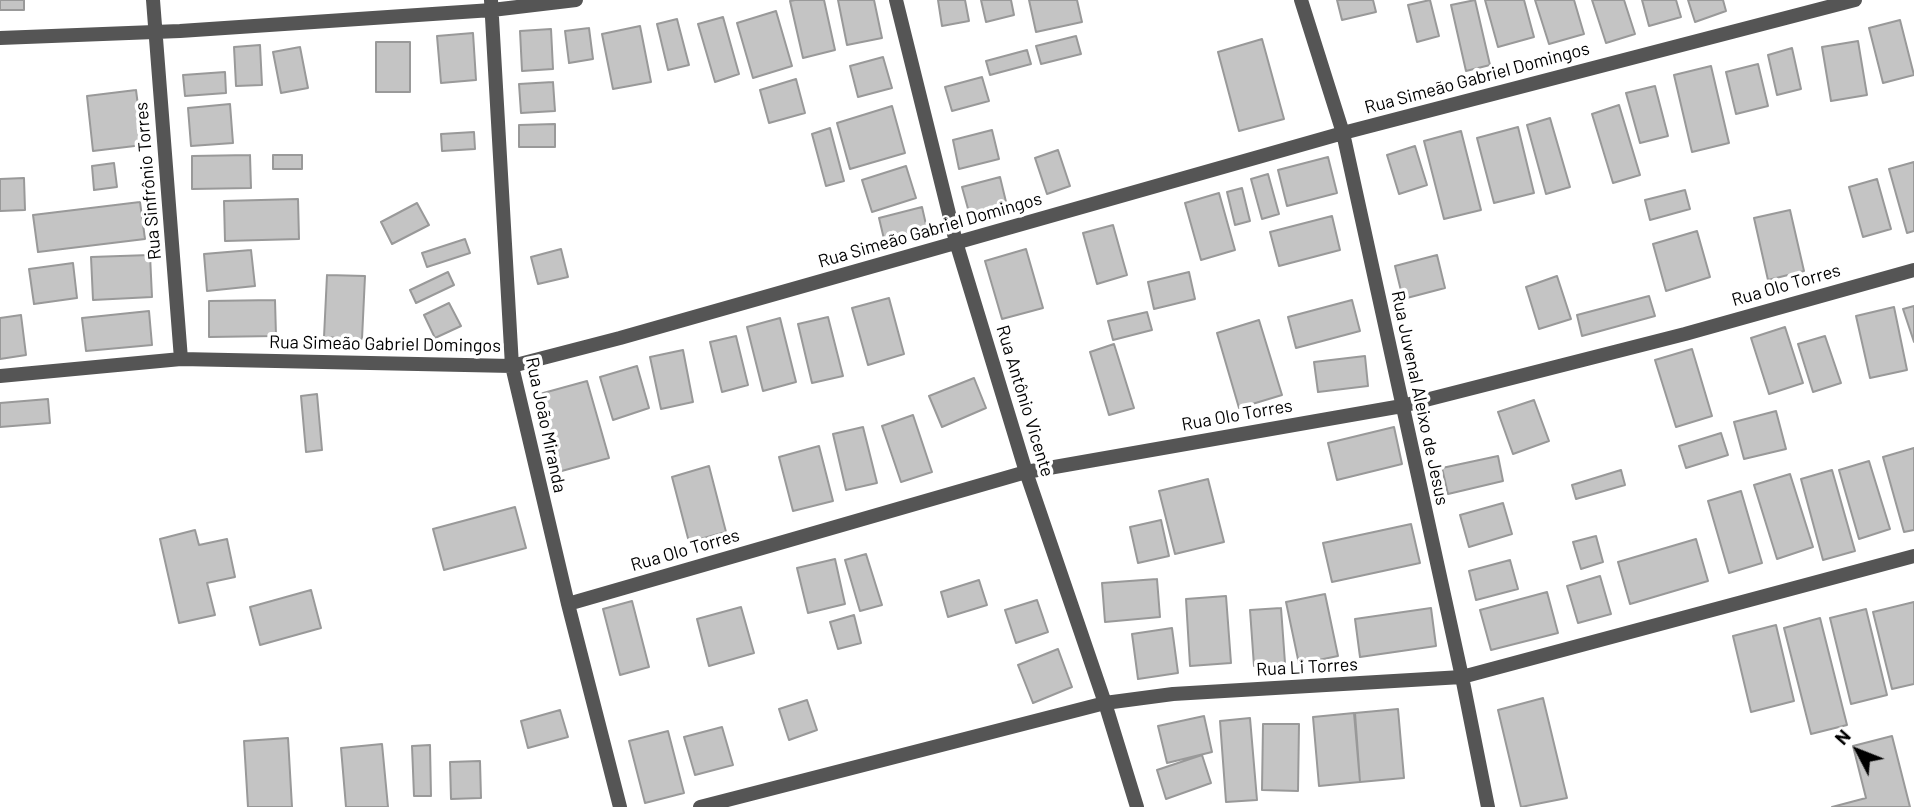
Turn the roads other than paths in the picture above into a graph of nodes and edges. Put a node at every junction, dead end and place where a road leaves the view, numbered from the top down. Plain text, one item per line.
1 (153, 0) edge
2 (576, 0) edge
3 (896, 0) edge
4 (1301, 0) edge
5 (1855, 0) edge
6 (491, 5) edge
7 (155, 32) junction
8 (0, 38) edge
9 (1343, 133) junction
10 (956, 242) junction
11 (1914, 270) edge
12 (181, 359) junction
13 (512, 366) junction
14 (0, 376) edge
15 (1402, 406) junction
16 (1026, 472) junction
17 (1914, 556) edge
18 (568, 604) junction
19 (1462, 677) junction
20 (1105, 703) junction
21 (620, 807) edge
22 (700, 807) edge
23 (1138, 807) edge
24 (1488, 807) edge

1 - 7 street, Rua Sinfrônio Torres
2 - 6 street
3 - 10 street, Rua Antônio Vicente
4 - 9 street, Rua Juvenal Aleixo de Jesus
5 - 9 street, Rua Simeão Gabriel Domingos
6 - 7 street
6 - 13 street, Rua João Miranda
7 - 8 street
7 - 12 street, Rua Sinfrônio Torres
9 - 10 street, Rua Simeão Gabriel Domingos
9 - 15 street, Rua Juvenal Aleixo de Jesus
10 - 13 street, Rua Simeão Gabriel Domingos
10 - 16 street, Rua Antônio Vicente
11 - 15 street, Rua Olo Torres
12 - 13 street, Rua Simeão Gabriel Domingos
12 - 14 street, Rua Simeão Gabriel Domingos
13 - 18 street, Rua João Miranda
15 - 16 street, Rua Olo Torres
15 - 19 street, Rua Juvenal Aleixo de Jesus
16 - 18 street, Rua Olo Torres
16 - 20 street, Rua Antônio Vicente
17 - 19 street, Rua Li Torres
18 - 21 street, Rua João Miranda
19 - 20 street, Rua Li Torres
19 - 24 street, Rua Juvenal Aleixo de Jesus
20 - 22 street, Rua Li Torres
20 - 23 street, Rua Antônio Vicente

